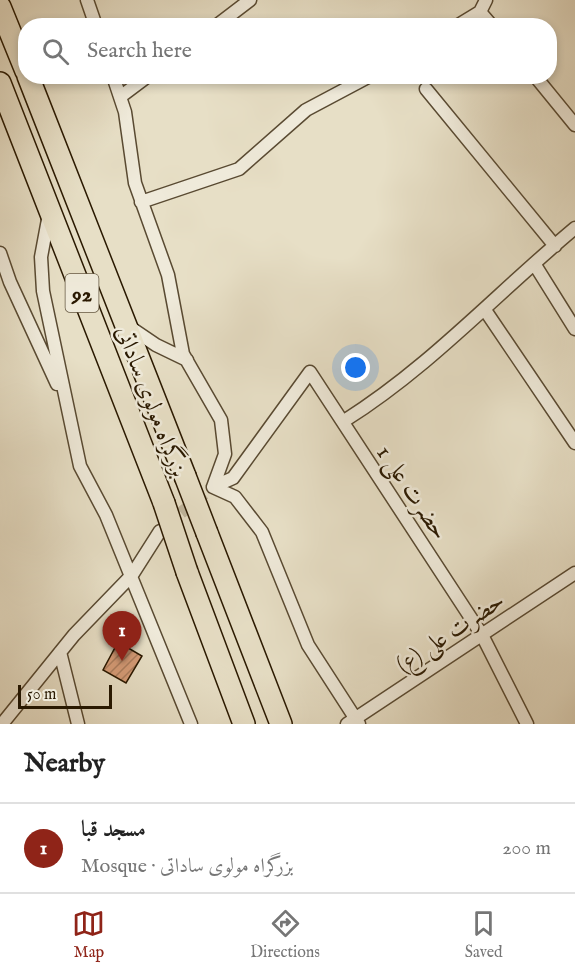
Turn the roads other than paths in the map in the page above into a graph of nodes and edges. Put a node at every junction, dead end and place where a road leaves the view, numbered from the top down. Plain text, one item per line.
1 (87, 0) edge
2 (250, 0) edge
3 (483, 6) edge
4 (0, 7) edge
5 (93, 18) edge
6 (226, 18) edge
7 (467, 18) edge
8 (18, 51) edge
9 (0, 84) edge
10 (31, 84) edge
11 (116, 84) edge
12 (137, 84) edge
13 (355, 84) edge
14 (541, 84) edge
15 (426, 90) dead end
16 (120, 97) junction
17 (575, 125) edge
18 (141, 202) junction
19 (50, 210) junction
20 (575, 228) edge
21 (555, 246) junction
22 (0, 253) edge
23 (535, 265) junction
24 (485, 310) junction
25 (125, 323) junction
26 (575, 329) edge
27 (187, 360) junction
28 (65, 401) junction
29 (344, 421) junction
30 (575, 443) edge
31 (213, 487) junction
32 (160, 531) tunnel mouth
33 (575, 573) edge
34 (132, 575) junction
35 (482, 635) junction
36 (60, 652) junction
37 (354, 722) edge
38 (2, 724) edge
39 (78, 724) edge
40 (191, 724) edge
41 (244, 724) edge
42 (281, 724) edge
43 (527, 724) edge

1 - 5 street
2 - 6 street
3 - 7 street
4 - 8 highway
9 - 19 highway, بزرگراه مولوی ساداتی / 92
10 - 25 highway, بزرگراه مولوی ساداتی / 92
11 - 16 street
12 - 16 street
13 - 18 street
14 - 17 street
15 - 21 street
16 - 18 street
18 - 27 street
19 - 28 street
19 - 41 highway, بزرگراه مولوی ساداتی / 92, bridge
20 - 21 street
21 - 23 street
22 - 28 street
23 - 24 street
23 - 26 street
24 - 29 street
24 - 30 street
25 - 27 street
25 - 42 highway, بزرگراه مولوی ساداتی / 92, bridge
27 - 31 street
28 - 34 street
29 - 31 street, حضرت علی 1
29 - 35 street, حضرت علی 1
31 - 37 street
32 - 34 street
33 - 35 street, حضرت علی (ع)
34 - 36 street
34 - 40 street
35 - 37 street, حضرت علی (ع)
35 - 43 street, حضرت علی 1
36 - 38 street
36 - 39 street

